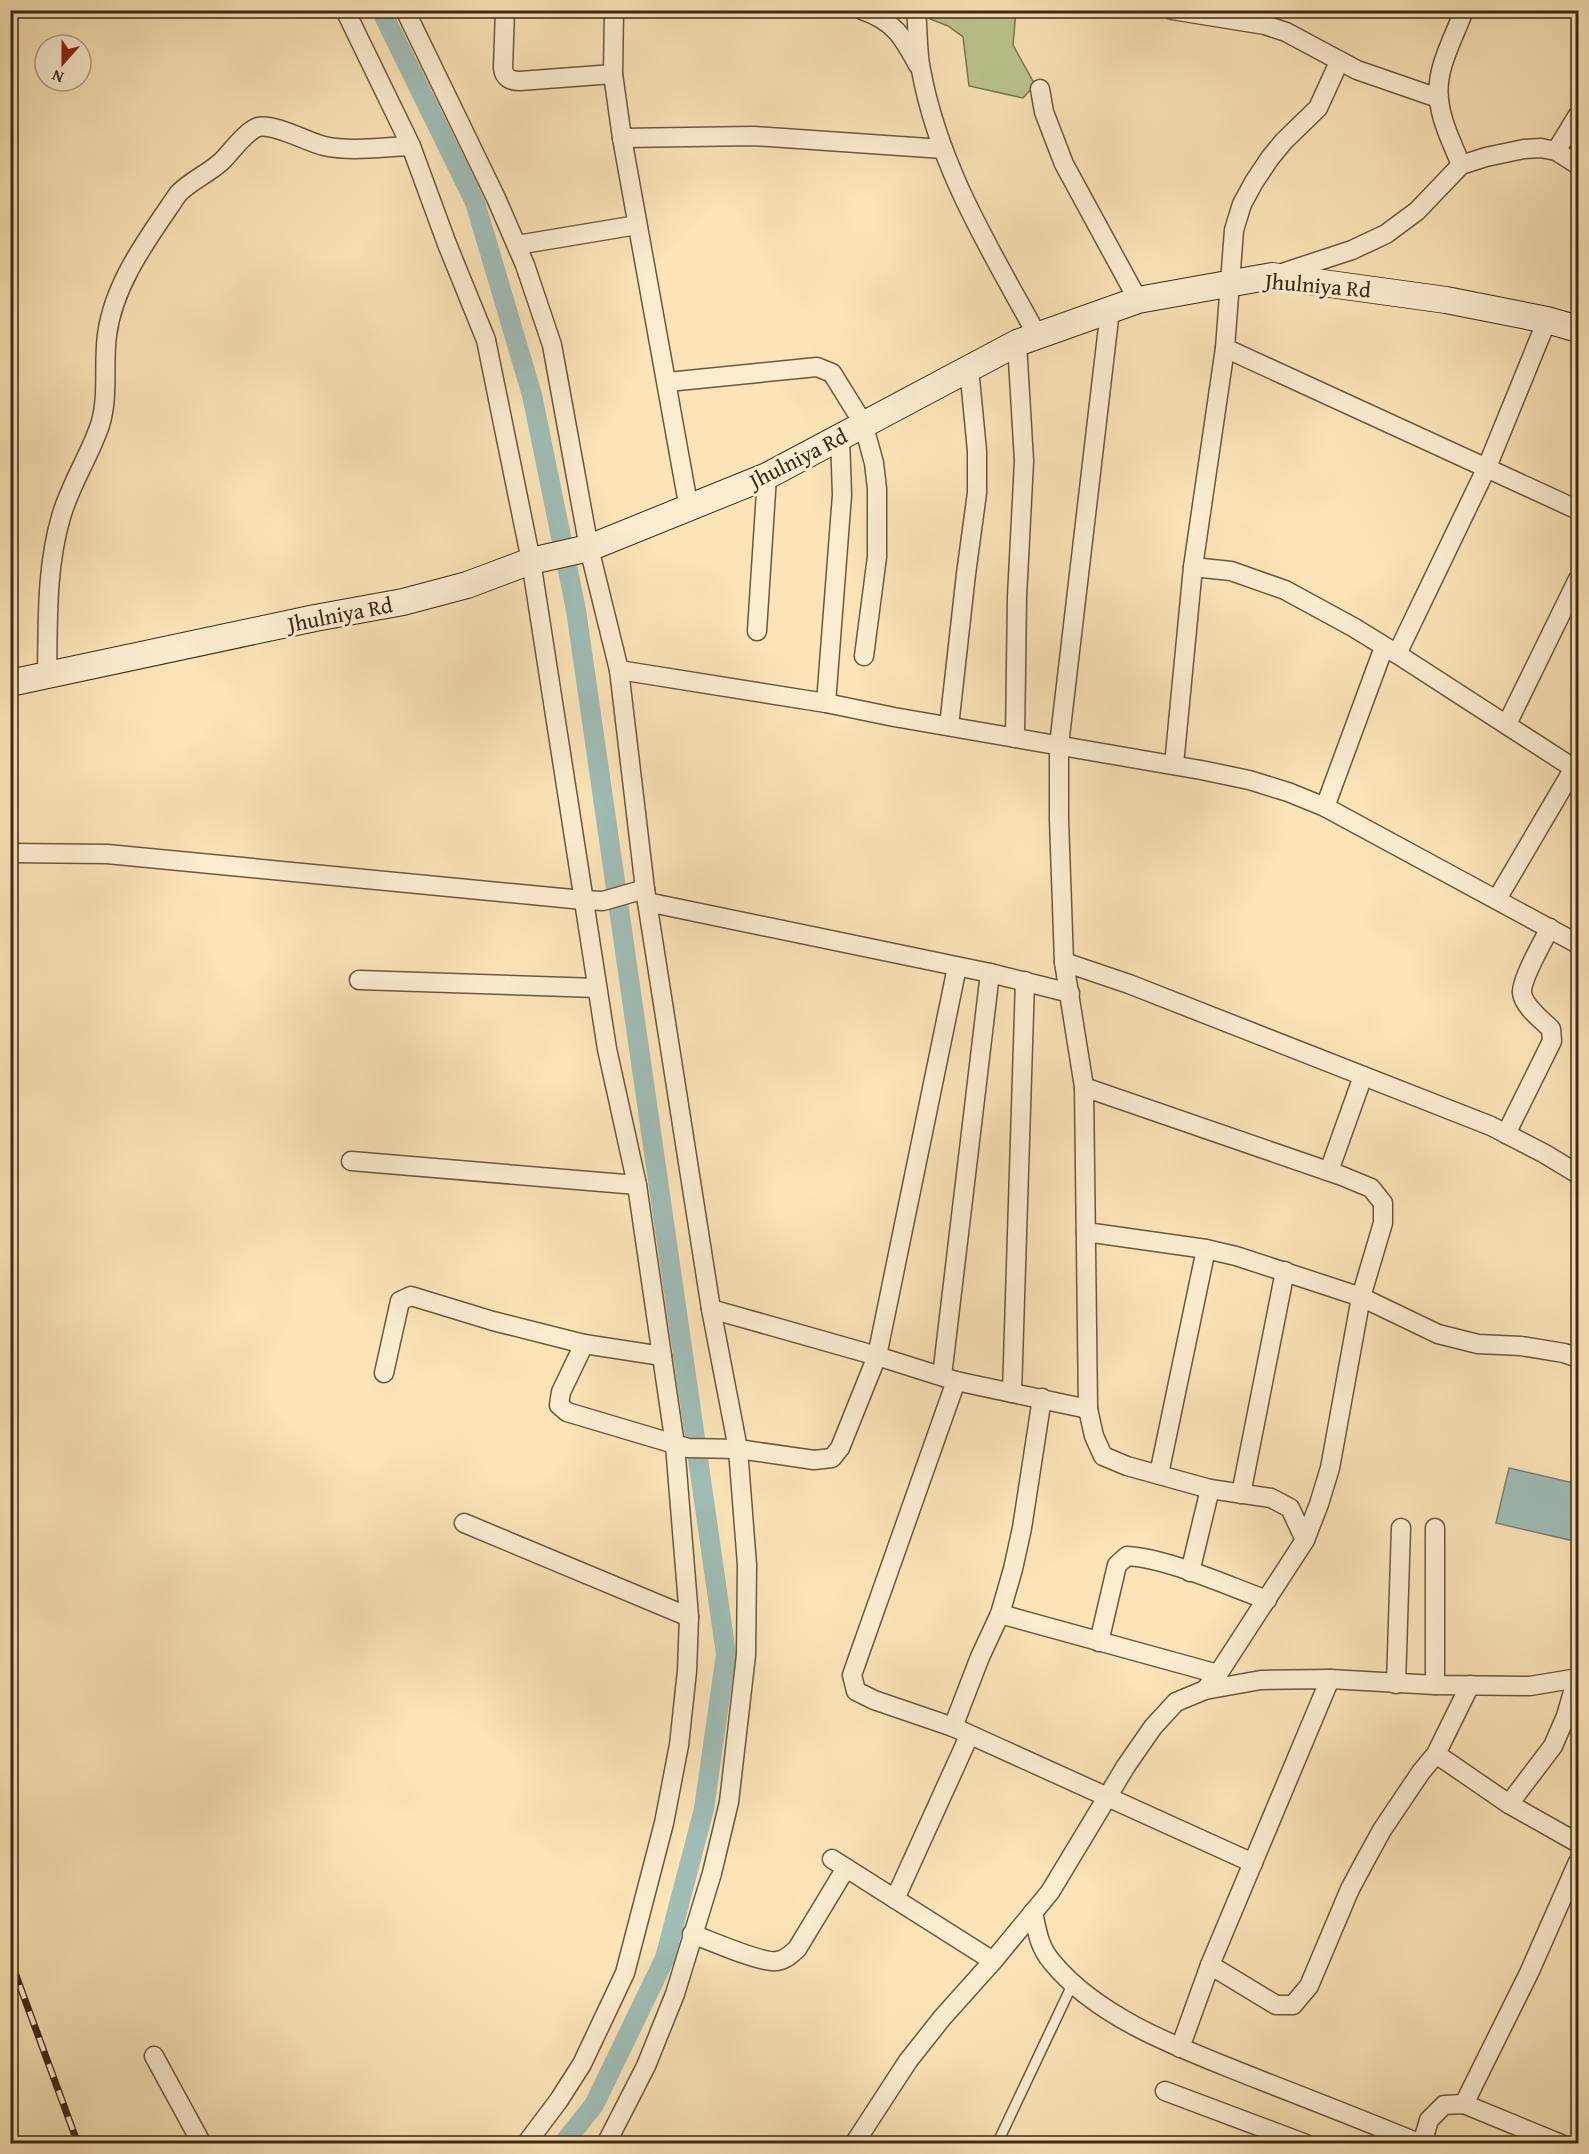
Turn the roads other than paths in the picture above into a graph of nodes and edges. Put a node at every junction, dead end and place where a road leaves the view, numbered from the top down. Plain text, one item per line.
1 (345, 10) edge
2 (405, 10) edge
3 (505, 10) edge
4 (614, 10) edge
5 (862, 10) edge
6 (916, 10) edge
7 (1172, 10) edge
8 (1464, 10) edge
9 (1339, 62) junction
10 (920, 69) junction
11 (613, 74) junction
12 (1040, 89) dead end
13 (1438, 98) junction
14 (1578, 115) edge
15 (622, 138) junction
16 (411, 146) junction
17 (943, 149) junction
18 (1556, 151) junction
19 (1461, 165) junction
20 (1578, 165) edge
21 (637, 225) junction
22 (517, 245) junction
23 (1272, 276) junction
24 (1231, 282) junction
25 (1138, 300) junction
26 (1110, 310) junction
27 (1547, 320) junction
28 (1578, 329) edge
29 (1027, 339) junction
30 (1225, 348) junction
31 (969, 368) junction
32 (668, 382) junction
33 (864, 423) junction
34 (840, 438) junction
35 (1487, 467) junction
36 (767, 476) junction
37 (689, 509) junction
38 (1578, 510) edge
39 (561, 554) junction
40 (1193, 567) junction
41 (1578, 579) edge
42 (757, 631) dead end
43 (1391, 651) junction
44 (864, 656) dead end
45 (619, 670) junction
46 (47, 675) junction
47 (10, 683) edge
48 (826, 703) junction
49 (1507, 724) junction
50 (949, 726) junction
51 (1015, 738) junction
52 (1059, 745) junction
53 (1174, 765) junction
54 (1576, 770) edge
55 (1325, 807) junction
56 (10, 853) edge
57 (641, 895) junction
58 (1497, 899) junction
59 (583, 900) junction
60 (1550, 928) junction
61 (1578, 944) edge
62 (1064, 962) junction
63 (957, 967) junction
64 (990, 973) junction
65 (359, 980) dead end
66 (1025, 981) junction
67 (597, 988) junction
68 (1070, 993) junction
69 (1363, 1076) junction
70 (1084, 1087) junction
71 (1506, 1134) junction
72 (351, 1161) dead end
73 (1329, 1171) junction
74 (1578, 1174) edge
75 (637, 1185) junction
76 (1086, 1232) junction
77 (1206, 1249) junction
78 (1285, 1271) junction
79 (1361, 1297) junction
80 (711, 1310) junction
81 (584, 1344) junction
82 (662, 1356) junction
83 (877, 1356) junction
84 (1578, 1358) edge
85 (384, 1373) dead end
86 (949, 1378) junction
87 (1012, 1393) junction
88 (1042, 1398) junction
89 (1088, 1409) junction
90 (682, 1447) junction
91 (731, 1450) junction
92 (1159, 1474) junction
93 (1210, 1489) junction
94 (1241, 1494) junction
95 (464, 1523) dead end
96 (1401, 1528) dead end
97 (1435, 1528) dead end
98 (1305, 1540) junction
99 (1190, 1572) junction
100 (1267, 1600) junction
101 (1000, 1614) junction
102 (689, 1617) junction
103 (1099, 1642) junction
104 (1218, 1674) junction
105 (1577, 1678) edge
106 (1330, 1679) junction
107 (1396, 1683) junction
108 (1435, 1685) junction
109 (1470, 1685) junction
110 (1205, 1690) junction
111 (961, 1732) junction
112 (1436, 1754) junction
113 (1107, 1797) junction
114 (1509, 1804) junction
115 (1578, 1843) edge
116 (1578, 1862) edge
117 (1252, 1863) junction
118 (895, 1899) junction
119 (1033, 1912) junction
120 (692, 1934) junction
121 (993, 1962) junction
122 (1210, 1965) junction
123 (1073, 1983) junction
124 (1180, 2048) junction
125 (154, 2056) dead end
126 (1165, 2091) dead end
127 (1464, 2104) junction
128 (202, 2144) edge
129 (526, 2144) edge
130 (606, 2144) edge
131 (854, 2144) edge
132 (997, 2144) edge
133 (1306, 2144) edge
134 (1422, 2144) edge
135 (1561, 2144) edge

1 - 16 street
2 - 22 street
3 - 11 street
4 - 11 street
5 - 10 street
6 - 10 street
7 - 9 street
8 - 13 street
9 - 13 street
9 - 24 street
10 - 17 street
11 - 15 street
12 - 25 street
13 - 19 street
14 - 18 street
15 - 17 street
15 - 21 street
16 - 39 street
16 - 46 street
17 - 29 street
18 - 19 street
18 - 20 street
19 - 23 street
21 - 22 street
21 - 32 street
22 - 39 street
23 - 24 street, Jhulniya Rd
23 - 27 street, Jhulniya Rd
24 - 25 street, Jhulniya Rd
24 - 30 street
25 - 26 street, Jhulniya Rd
26 - 29 street, Jhulniya Rd
26 - 52 street
27 - 28 street, Jhulniya Rd
27 - 35 street
29 - 31 street, Jhulniya Rd
29 - 51 street
30 - 35 street
30 - 40 street
31 - 33 street, Jhulniya Rd
31 - 50 street
32 - 33 street
32 - 37 street
33 - 34 street, Jhulniya Rd
33 - 44 street
34 - 36 street, Jhulniya Rd
34 - 48 street
35 - 38 street
35 - 43 street
36 - 37 street, Jhulniya Rd
36 - 42 street
37 - 39 street, Jhulniya Rd
39 - 45 street
39 - 46 street, Jhulniya Rd
39 - 59 street
40 - 43 street
40 - 53 street
41 - 49 street
43 - 49 street
43 - 55 street
45 - 48 street
45 - 57 street
46 - 47 street, Jhulniya Rd
48 - 50 street
49 - 54 street
50 - 51 street
51 - 52 street
52 - 53 street
52 - 62 street
53 - 55 street
54 - 58 street
55 - 58 street
56 - 59 street
57 - 59 street
57 - 63 street
57 - 80 street
58 - 60 street
59 - 67 street
60 - 61 street
60 - 71 street
62 - 68 street
62 - 69 street
63 - 64 street
63 - 83 street
64 - 66 street
64 - 86 street
65 - 67 street
66 - 68 street
66 - 87 street
67 - 75 street
68 - 70 street
69 - 71 street
69 - 73 street
70 - 73 street
70 - 76 street
71 - 74 street
72 - 75 street
73 - 79 street
75 - 82 street
76 - 77 street
76 - 89 street
77 - 78 street
77 - 92 street
78 - 79 street
78 - 94 street
79 - 84 street
79 - 98 street
80 - 83 street
80 - 91 street
81 - 82 street
81 - 85 street
81 - 90 street
82 - 90 street
83 - 86 street
83 - 91 street
86 - 87 street
86 - 111 street
87 - 88 street
88 - 89 street
88 - 101 street
89 - 92 street
90 - 91 street
90 - 102 street
91 - 120 street
92 - 93 street
93 - 94 street
93 - 99 street
94 - 98 street
95 - 102 street
96 - 107 street
97 - 108 street
98 - 100 street
99 - 100 street
99 - 103 street
100 - 104 street
101 - 103 street
101 - 111 street
102 - 129 street
103 - 104 street
104 - 110 street
105 - 109 street
105 - 114 street
106 - 107 street
106 - 110 street
106 - 117 street
107 - 108 street
108 - 109 street
109 - 112 street
110 - 113 street
111 - 113 street
111 - 118 street
112 - 114 street
112 - 122 street
113 - 117 street
113 - 119 street
114 - 115 street
116 - 127 street
117 - 122 street
118 - 120 street
118 - 121 street
119 - 121 street
119 - 123 street
120 - 130 street
121 - 131 street
122 - 124 street
123 - 124 street
123 - 132 lane
124 - 134 street
125 - 128 street
126 - 133 street
127 - 134 street
127 - 135 street

